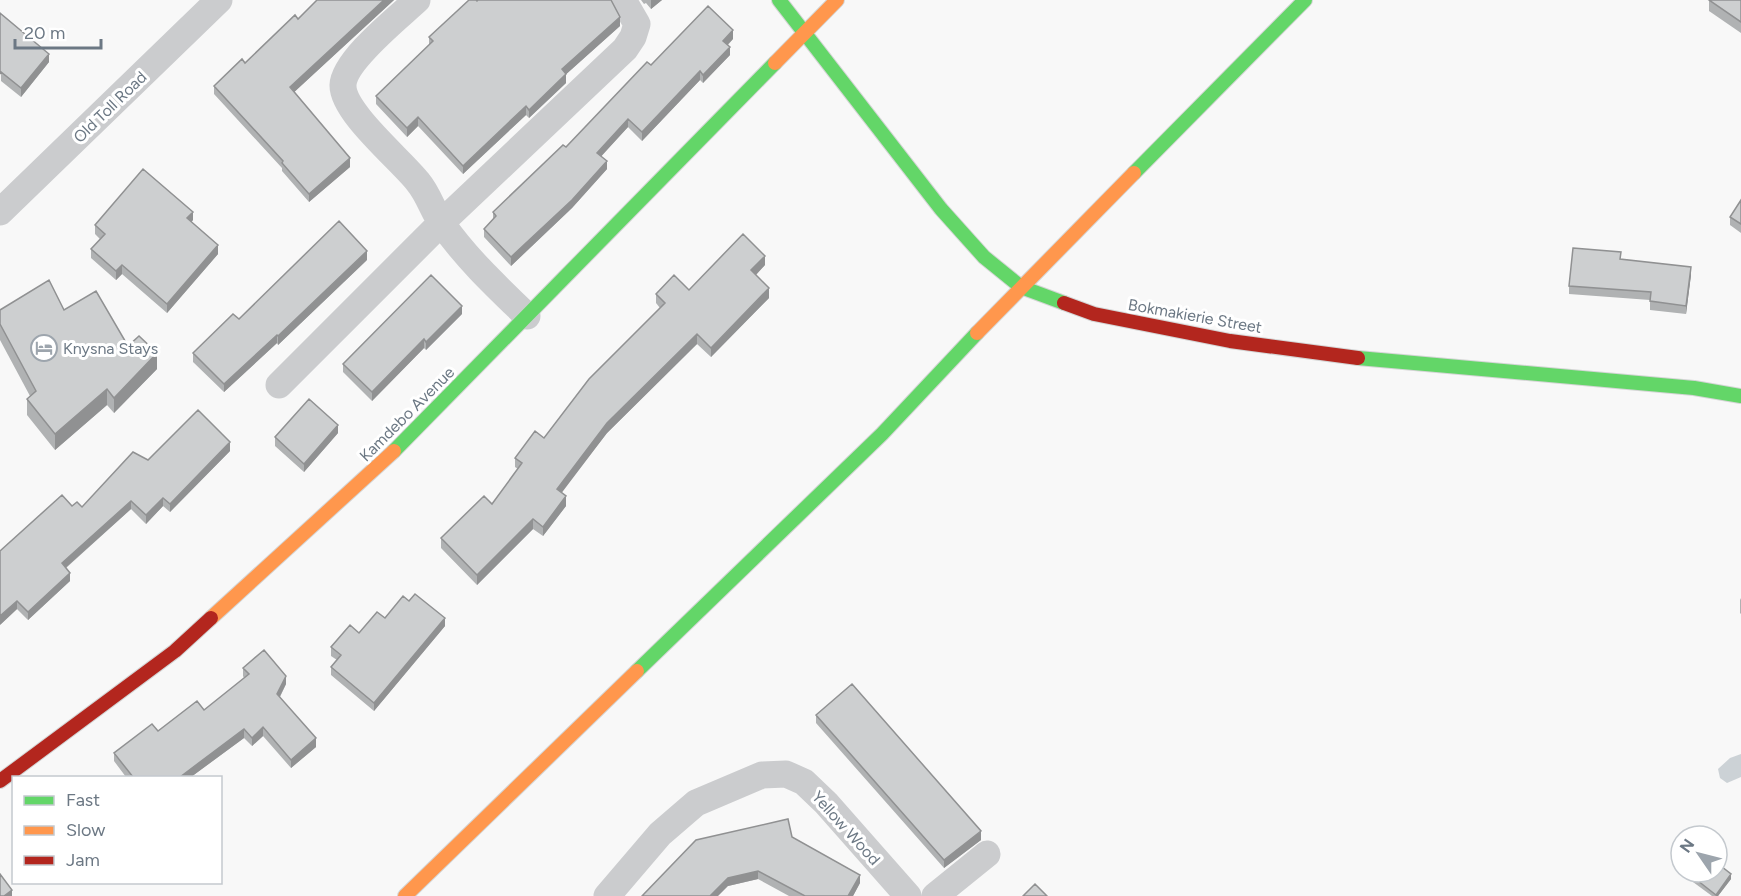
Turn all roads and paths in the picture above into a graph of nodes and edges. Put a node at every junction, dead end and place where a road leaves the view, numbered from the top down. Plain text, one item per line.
1 (219, 0) edge
2 (417, 0) edge
3 (623, 0) edge
4 (779, 0) edge
5 (837, 0) edge
6 (1305, 0) edge
7 (804, 33) junction
8 (0, 212) edge
9 (441, 223) junction
10 (1021, 287) junction
11 (527, 316) junction
12 (279, 385) dead end
13 (1741, 396) edge
14 (0, 781) edge
15 (987, 854) dead end
16 (405, 896) edge
17 (607, 896) edge
18 (908, 896) edge
19 (935, 896) edge

1 - 8 street, Old Toll Road
2 - 9 street
3 - 9 street
4 - 7 main road, Bokmakierie Street
5 - 7 main road, Kamdebo Avenue
6 - 10 main road
7 - 10 main road, Bokmakierie Street
7 - 11 main road, Kamdebo Avenue
9 - 11 street
9 - 12 street
10 - 13 main road, Bokmakierie Street
10 - 16 main road
11 - 14 main road, Kamdebo Avenue
15 - 19 street
17 - 18 street, Yellow Wood

